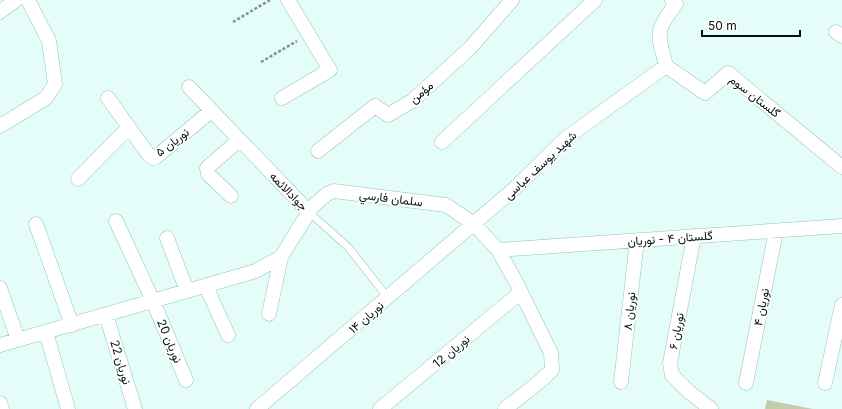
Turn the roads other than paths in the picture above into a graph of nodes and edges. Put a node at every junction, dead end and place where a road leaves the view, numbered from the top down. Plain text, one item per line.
1 (16, 0) edge
2 (28, 0) edge
3 (288, 0) edge
4 (512, 0) edge
5 (595, 0) edge
6 (672, 0) edge
7 (0, 12) edge
8 (666, 66) junction
9 (189, 87) dead end
10 (108, 98) dead end
11 (282, 98) dead end
12 (211, 111) junction
13 (0, 126) edge
14 (129, 127) junction
15 (239, 140) junction
16 (442, 142) dead end
17 (318, 151) dead end
18 (842, 167) edge
19 (78, 179) dead end
20 (231, 196) dead end
21 (309, 212) junction
22 (116, 221) dead end
23 (36, 224) dead end
24 (474, 224) junction
25 (842, 226) edge
26 (776, 230) junction
27 (694, 236) junction
28 (167, 238) dead end
29 (637, 240) junction
30 (498, 250) junction
31 (281, 257) junction
32 (206, 286) junction
33 (0, 288) edge
34 (187, 291) junction
35 (522, 292) junction
36 (388, 298) junction
37 (154, 301) junction
38 (842, 305) edge
39 (269, 314) dead end
40 (106, 315) junction
41 (72, 324) junction
42 (46, 332) junction
43 (228, 335) dead end
44 (18, 340) junction
45 (0, 345) edge
46 (186, 380) dead end
47 (621, 382) dead end
48 (746, 383) dead end
49 (824, 383) dead end
50 (0, 403) edge
51 (2, 409) edge
52 (68, 409) edge
53 (135, 409) edge
54 (257, 409) edge
55 (380, 409) edge
56 (505, 409) edge
57 (711, 409) edge

1 - 7 street
2 - 13 street
3 - 11 street
4 - 17 street, مؤمن
5 - 16 street
6 - 8 street
8 - 18 street, گلستان سوم
8 - 24 street, شهید یوسف عباسی
9 - 12 street, جوادالائمه
10 - 14 street, نوریان ۵
12 - 14 street, نوریان ۵
12 - 15 street, جوادالائمه
14 - 19 street
15 - 20 street
15 - 21 street, جوادالائمه
21 - 24 street, سلمان فارسي
21 - 31 street, سلمان فارسي
21 - 36 lane, جوادالائمه
22 - 37 street, نوریان 20
23 - 41 street
24 - 30 street, سلمان فارسي
24 - 36 street, نوریان ۱۴
25 - 26 street, گلستان ۴ - نوریان
26 - 27 street, گلستان ۴ - نوریان
26 - 48 street, نوریان ۴
27 - 29 street, گلستان ۴ - نوریان
27 - 57 street, نوریان ۶
28 - 34 street
29 - 30 street, گلستان ۴ - نوریان
29 - 47 street, نوریان ۸
30 - 35 street, سلمان فارسي
31 - 32 street
31 - 39 street
32 - 34 street
32 - 43 street
33 - 44 street
34 - 37 street
35 - 55 street, نوریان 12
35 - 56 street, سلمان فارسي
36 - 54 street, نوریان ۱۴
37 - 40 street
37 - 46 street, نوریان 20
38 - 49 street
40 - 41 street
40 - 53 street, نوریان 22
41 - 42 street
42 - 44 street
42 - 52 street
44 - 45 street
50 - 51 street

